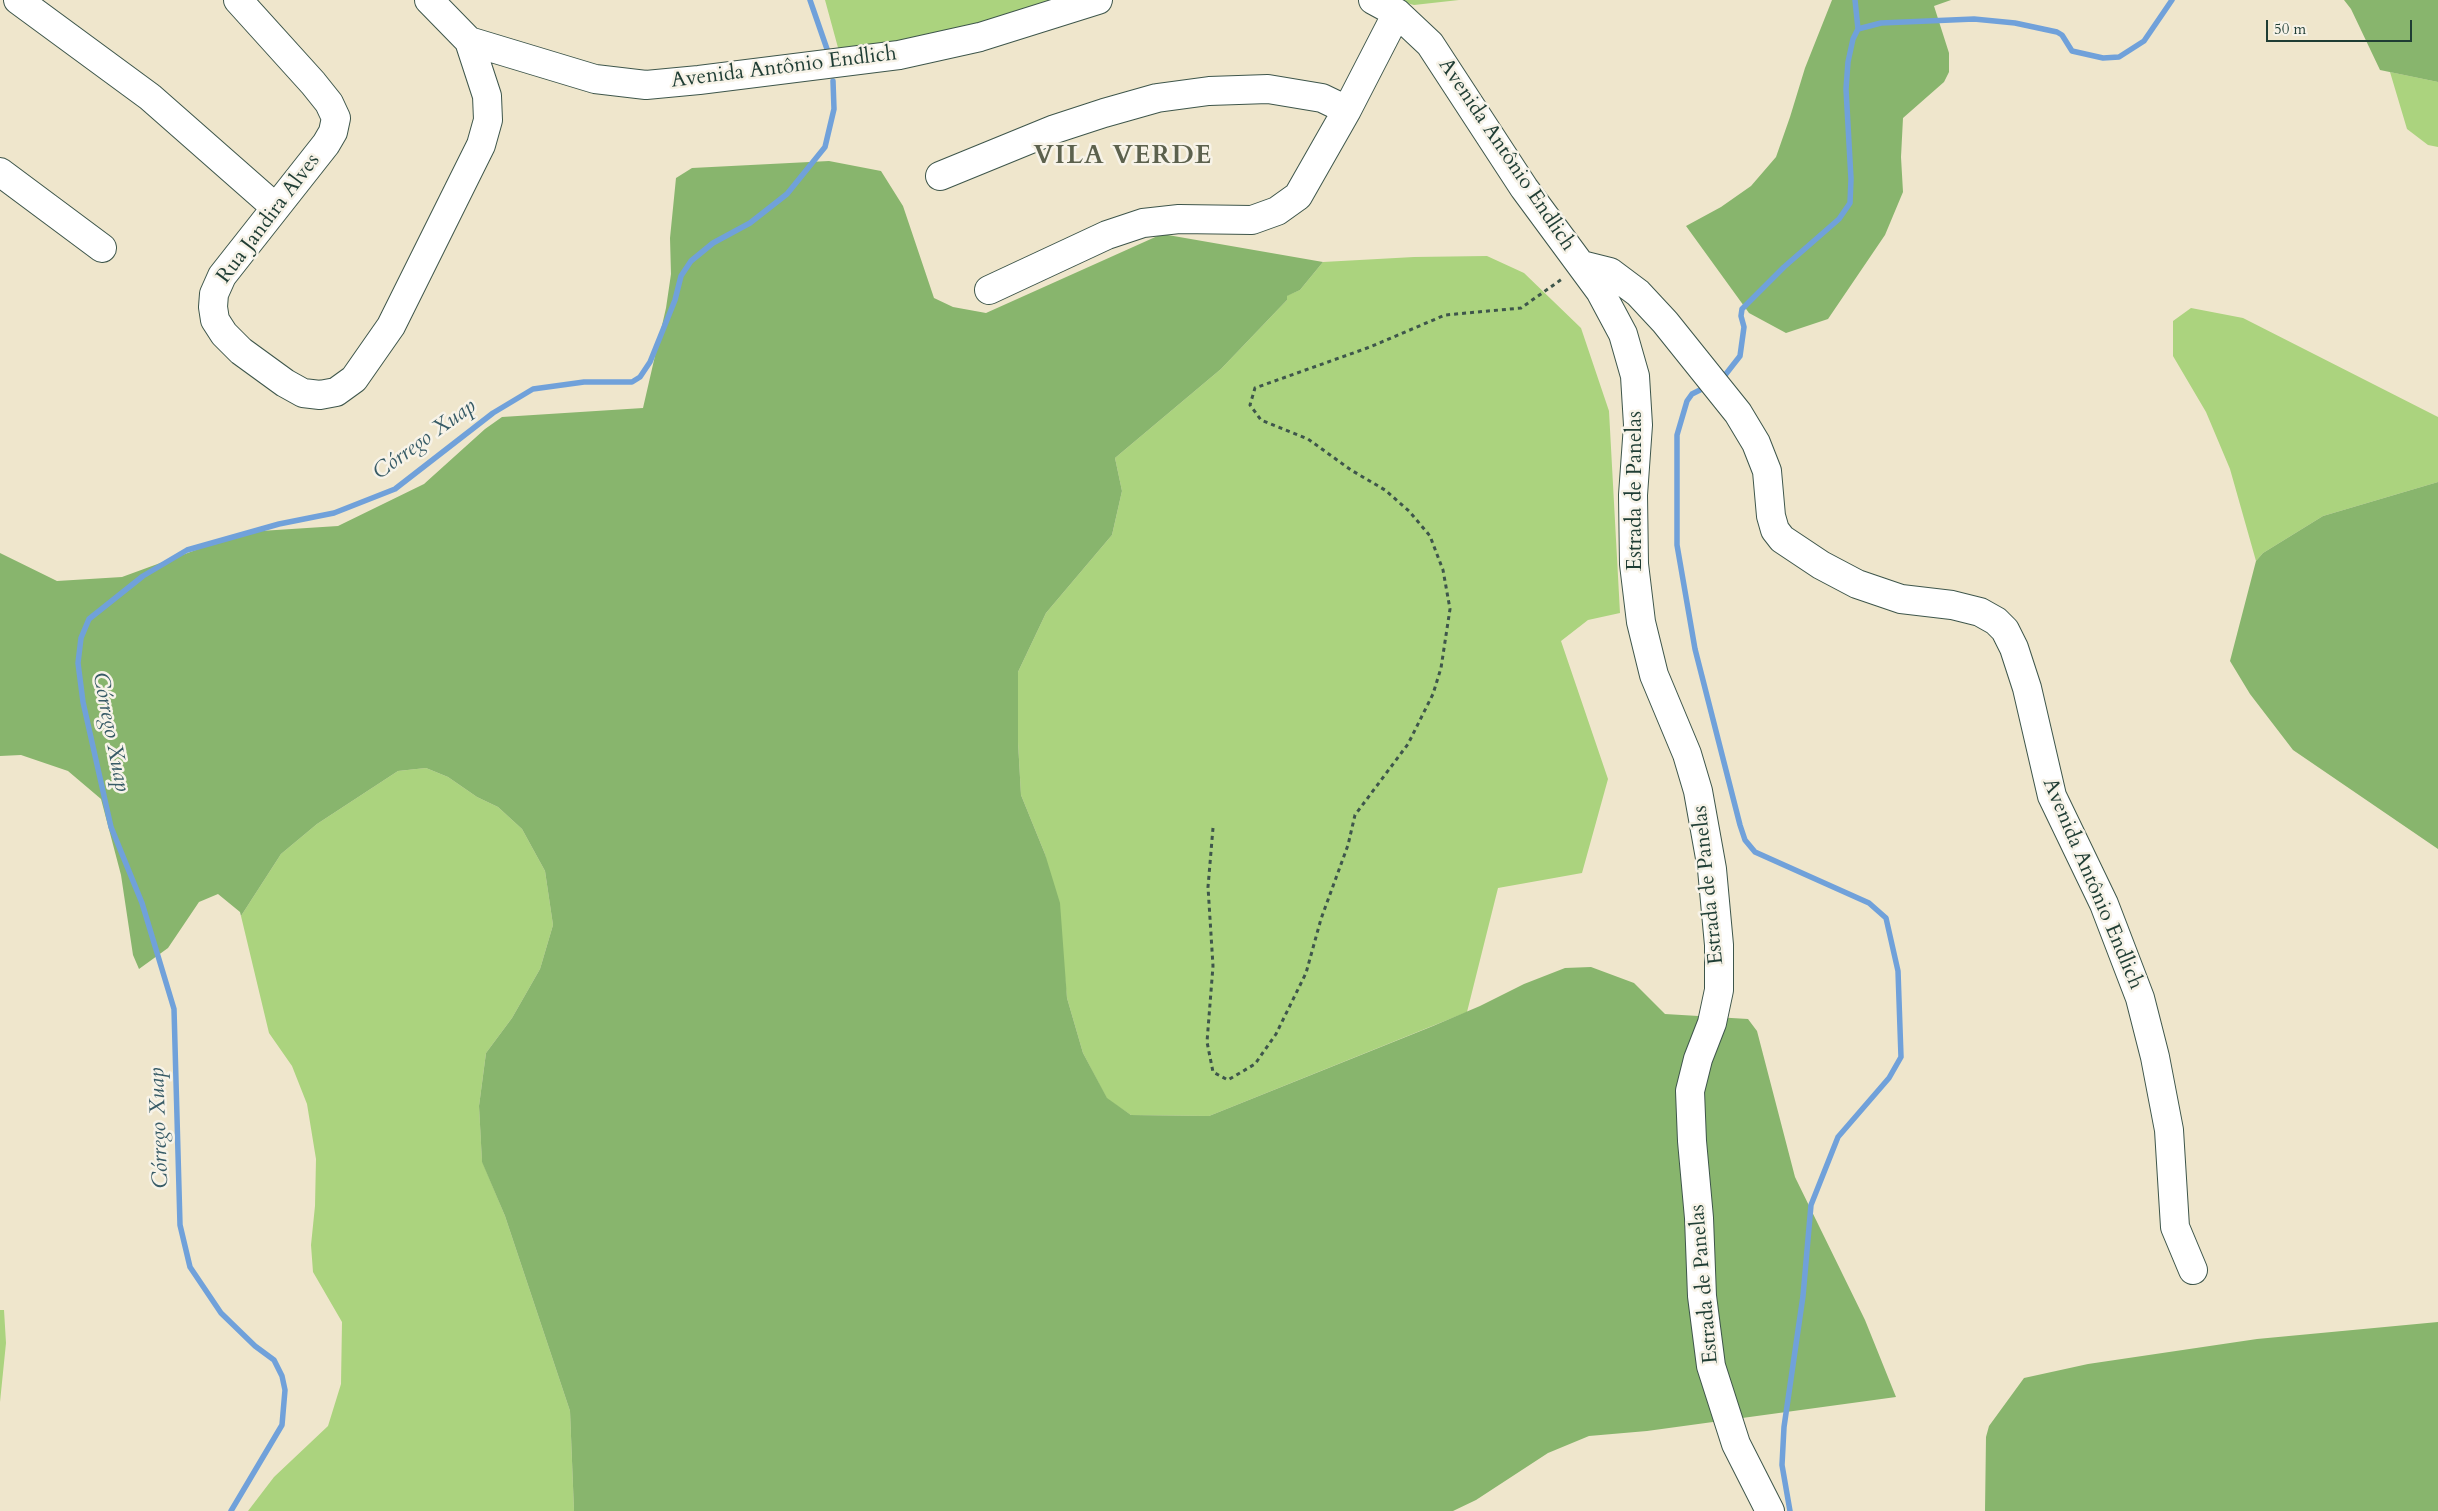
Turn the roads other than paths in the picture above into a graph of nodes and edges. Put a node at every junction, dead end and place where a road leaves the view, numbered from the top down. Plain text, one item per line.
1 (18, 0) edge
2 (238, 0) edge
3 (429, 0) edge
4 (1098, 0) edge
5 (1373, 0) edge
6 (1397, 13) junction
7 (469, 41) junction
8 (1347, 110) junction
9 (0, 172) edge
10 (940, 176) dead end
11 (275, 207) junction
12 (102, 248) dead end
13 (1582, 265) junction
14 (989, 290) dead end
15 (2193, 1270) dead end
16 (1770, 1511) edge

1 - 11 street
2 - 11 street, Rua Jandira Alves
3 - 7 street
4 - 7 street, Avenida Antônio Endlich
5 - 6 street, Avenida Antônio Endlich
6 - 8 street
6 - 13 street, Avenida Antônio Endlich
7 - 11 street, Rua Jandira Alves
8 - 10 street
8 - 14 street
9 - 12 street
13 - 15 street, Avenida Antônio Endlich
13 - 16 street, Estrada de Panelas

